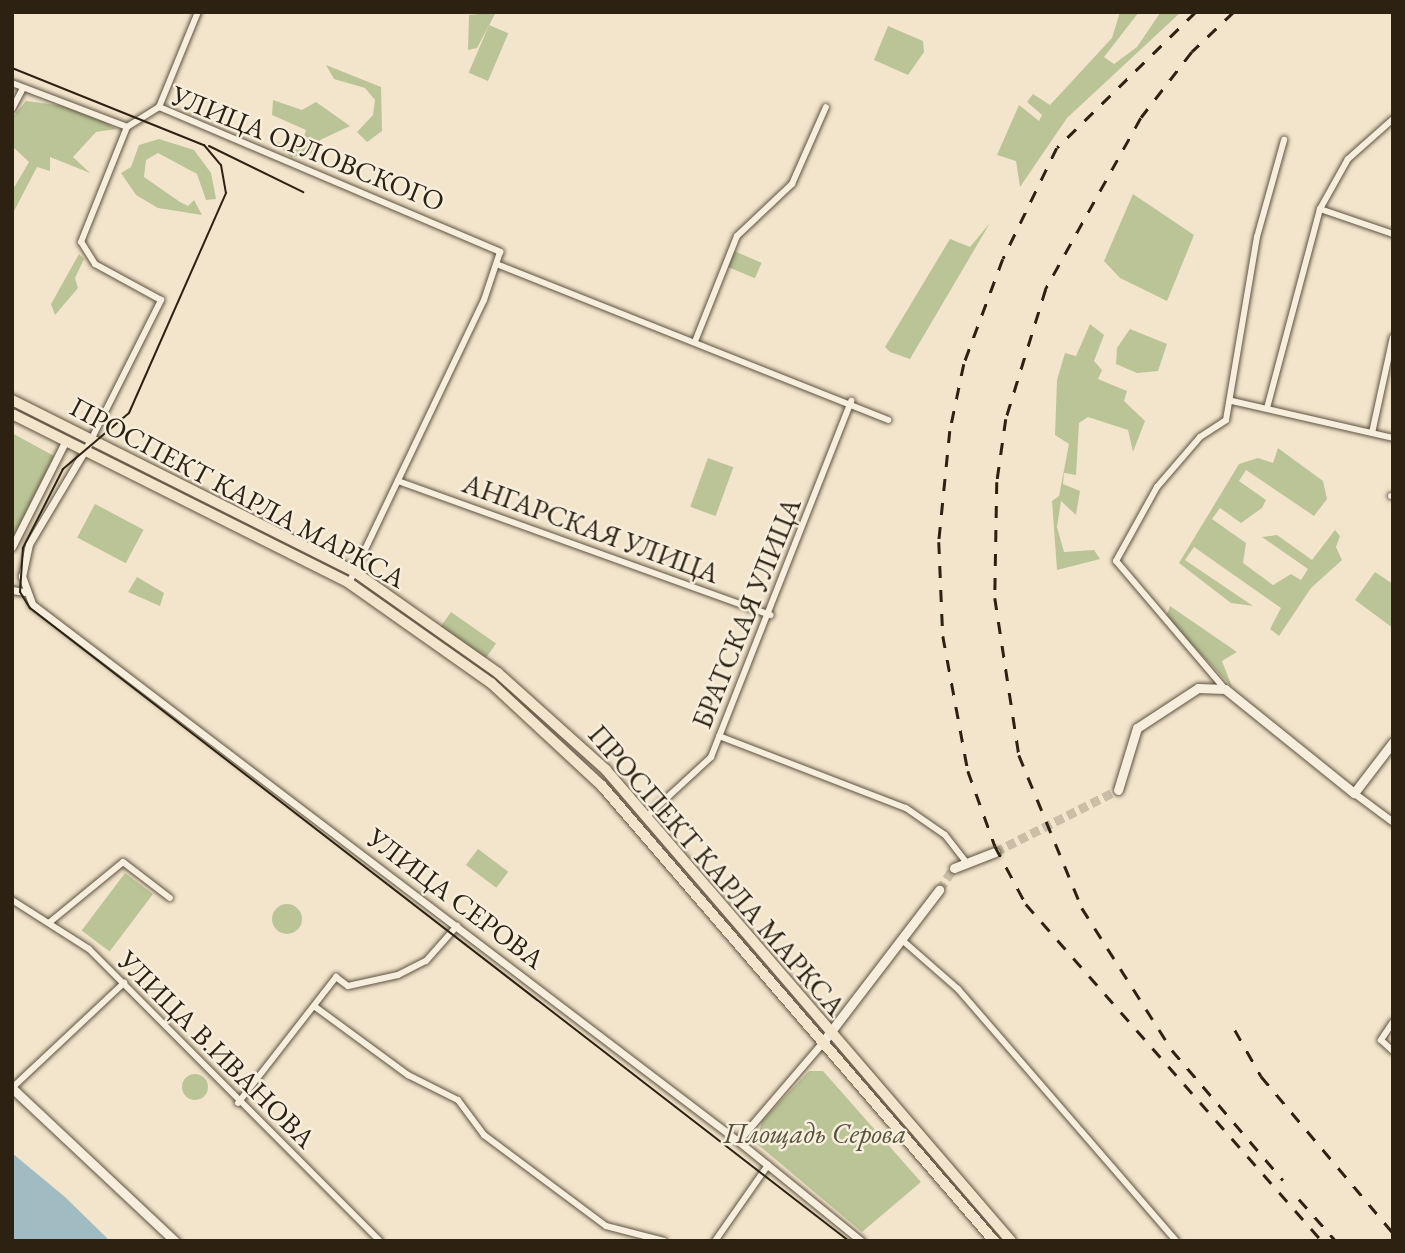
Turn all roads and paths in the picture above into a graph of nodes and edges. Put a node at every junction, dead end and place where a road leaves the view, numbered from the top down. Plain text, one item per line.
1 (198, 12) edge
2 (12, 83) edge
3 (22, 90) junction
4 (159, 107) junction
5 (826, 107) dead end
6 (12, 109) edge
7 (1393, 119) edge
8 (127, 127) junction
9 (1283, 140) dead end
10 (1320, 209) junction
11 (1393, 233) edge
12 (499, 265) junction
13 (1393, 337) edge
14 (696, 339) junction
15 (12, 400) edge
16 (851, 401) junction
17 (1232, 401) junction
18 (1267, 408) junction
19 (12, 414) edge
20 (888, 420) dead end
21 (1372, 433) junction
22 (1393, 438) edge
23 (66, 440) junction
24 (91, 440) junction
25 (85, 450) junction
26 (398, 481) junction
27 (12, 547) edge
28 (355, 572) junction
29 (349, 583) junction
30 (12, 590) edge
31 (24, 592) junction
32 (771, 615) junction
33 (1225, 689) junction
34 (719, 736) junction
35 (1393, 742) edge
36 (1118, 790) dead end
37 (1354, 793) junction
38 (645, 818) junction
39 (1393, 822) edge
40 (995, 852) tunnel mouth
41 (965, 861) junction
42 (954, 869) tunnel mouth
43 (939, 890) tunnel mouth
44 (170, 898) dead end
45 (12, 900) edge
46 (50, 922) junction
47 (457, 926) junction
48 (902, 940) junction
49 (124, 983) junction
50 (314, 1006) junction
51 (1393, 1022) edge
52 (830, 1032) junction
53 (822, 1043) junction
54 (1393, 1051) edge
55 (12, 1088) edge
56 (238, 1103) junction
57 (738, 1140) junction
58 (768, 1165) junction
59 (985, 1210) junction
60 (975, 1219) junction
61 (175, 1241) edge
62 (380, 1241) edge
63 (664, 1241) edge
64 (715, 1241) edge
65 (861, 1241) edge
66 (994, 1241) edge
67 (1011, 1241) edge
68 (1176, 1241) edge

1 - 4 street
2 - 3 street
3 - 6 street
3 - 8 street
4 - 8 street, УЛИЦА ОРЛОВСКОГО
4 - 12 street, УЛИЦА ОРЛОВСКОГО
5 - 14 street
7 - 10 street
8 - 24 street
9 - 17 street
10 - 11 street
10 - 18 street
12 - 14 street
12 - 26 street
13 - 21 street
14 - 16 street
15 - 24 main road, ПРОСПЕКТ КАРЛА МАРКСА
16 - 20 street
16 - 32 street, БРАТСКАЯ УЛИЦА
17 - 18 street
17 - 33 street
18 - 21 street
19 - 23 main road, ПРОСПЕКТ КАРЛА МАРКСА
21 - 22 street
23 - 25 main road, ПРОСПЕКТ КАРЛА МАРКСА
23 - 27 street
24 - 25 street
24 - 28 main road, ПРОСПЕКТ КАРЛА МАРКСА
25 - 29 main road, ПРОСПЕКТ КАРЛА МАРКСА
25 - 31 street
26 - 28 street
26 - 32 street, АНГАРСКАЯ УЛИЦА
28 - 29 street
28 - 38 main road, ПРОСПЕКТ КАРЛА МАРКСА
29 - 53 main road, ПРОСПЕКТ КАРЛА МАРКСА
30 - 31 street
31 - 47 street, УЛИЦА СЕРОВА
32 - 34 street, БРАТСКАЯ УЛИЦА
33 - 36 main road
33 - 37 main road
34 - 38 street, БРАТСКАЯ УЛИЦА
34 - 41 street
35 - 37 main road
37 - 39 street
38 - 52 main road, ПРОСПЕКТ КАРЛА МАРКСА
40 - 41 main road
41 - 42 main road
43 - 48 main road
44 - 46 street
45 - 46 street, УЛИЦА В.ИВАНОВА
46 - 49 street, УЛИЦА В.ИВАНОВА
47 - 50 street
47 - 57 street, УЛИЦА СЕРОВА
48 - 52 main road
48 - 68 street
49 - 55 street
49 - 56 street, УЛИЦА В.ИВАНОВА
50 - 56 street
50 - 63 street
51 - 54 street
52 - 53 main road
52 - 59 main road, ПРОСПЕКТ КАРЛА МАРКСА
53 - 57 street
53 - 60 main road, ПРОСПЕКТ КАРЛА МАРКСА
55 - 61 main road
56 - 62 street, УЛИЦА В.ИВАНОВА
57 - 58 street, УЛИЦА СЕРОВА
58 - 64 street
58 - 65 street, УЛИЦА СЕРОВА
59 - 60 main road
59 - 67 main road, ПРОСПЕКТ КАРЛА МАРКСА
60 - 66 main road, ПРОСПЕКТ КАРЛА МАРКСА

